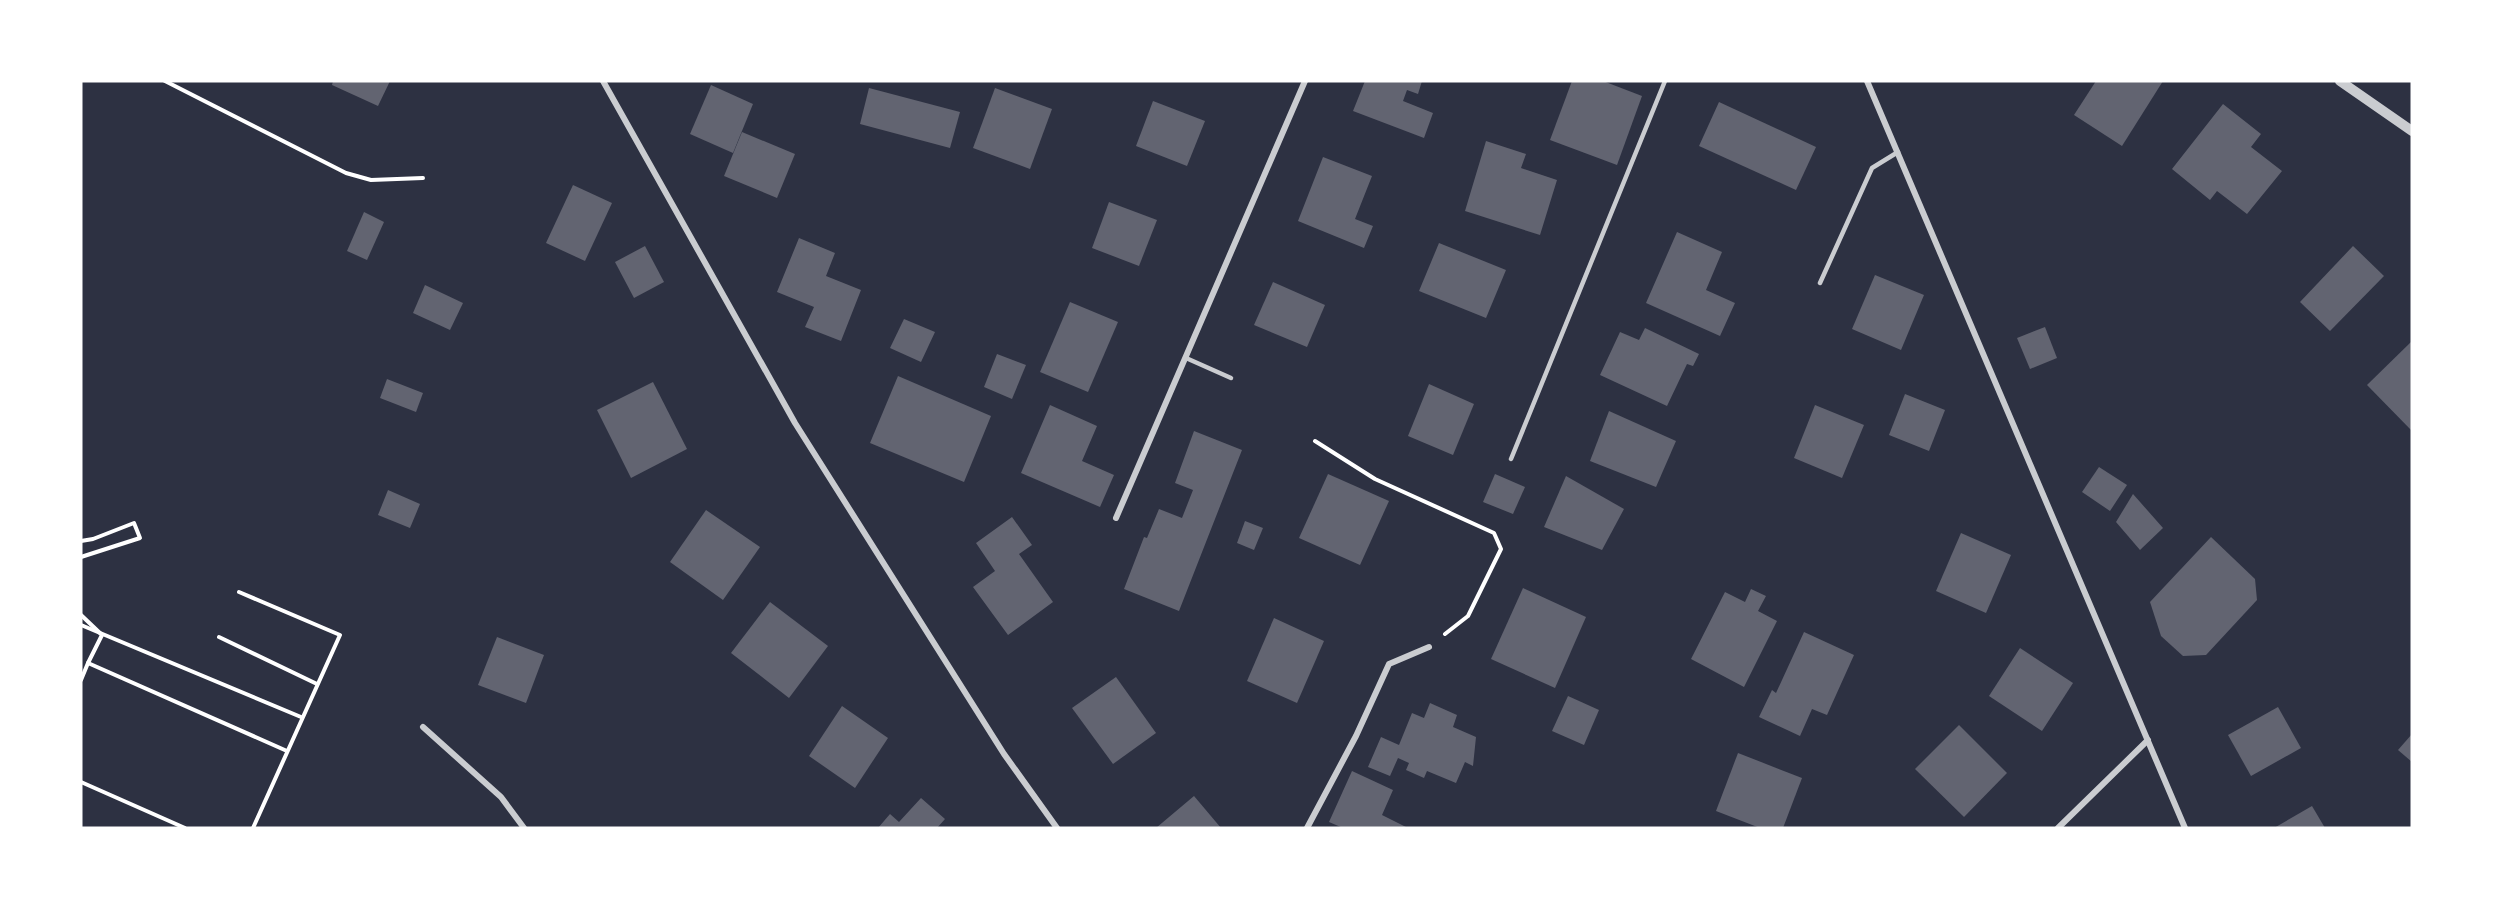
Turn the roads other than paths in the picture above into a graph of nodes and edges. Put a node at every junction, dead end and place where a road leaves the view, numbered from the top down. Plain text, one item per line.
1 (603, 81) edge
2 (1305, 81) edge
3 (1665, 81) edge
4 (1867, 81) edge
5 (2340, 81) edge
6 (2412, 131) edge
7 (1898, 152) junction
8 (1820, 283) dead end
9 (1186, 357) junction
10 (1232, 378) dead end
11 (1511, 459) dead end
12 (1116, 518) dead end
13 (1429, 647) road end
14 (423, 727) dead end
15 (2148, 740) junction
16 (524, 828) edge
17 (1058, 828) edge
18 (1307, 828) edge
19 (2058, 828) edge
20 (2185, 828) edge

1 - 17 street
2 - 9 street
3 - 11 lane
4 - 7 street
5 - 6 street
7 - 8 lane
7 - 15 street
9 - 10 lane
9 - 12 street
13 - 18 street
14 - 16 street
15 - 19 street
15 - 20 street

